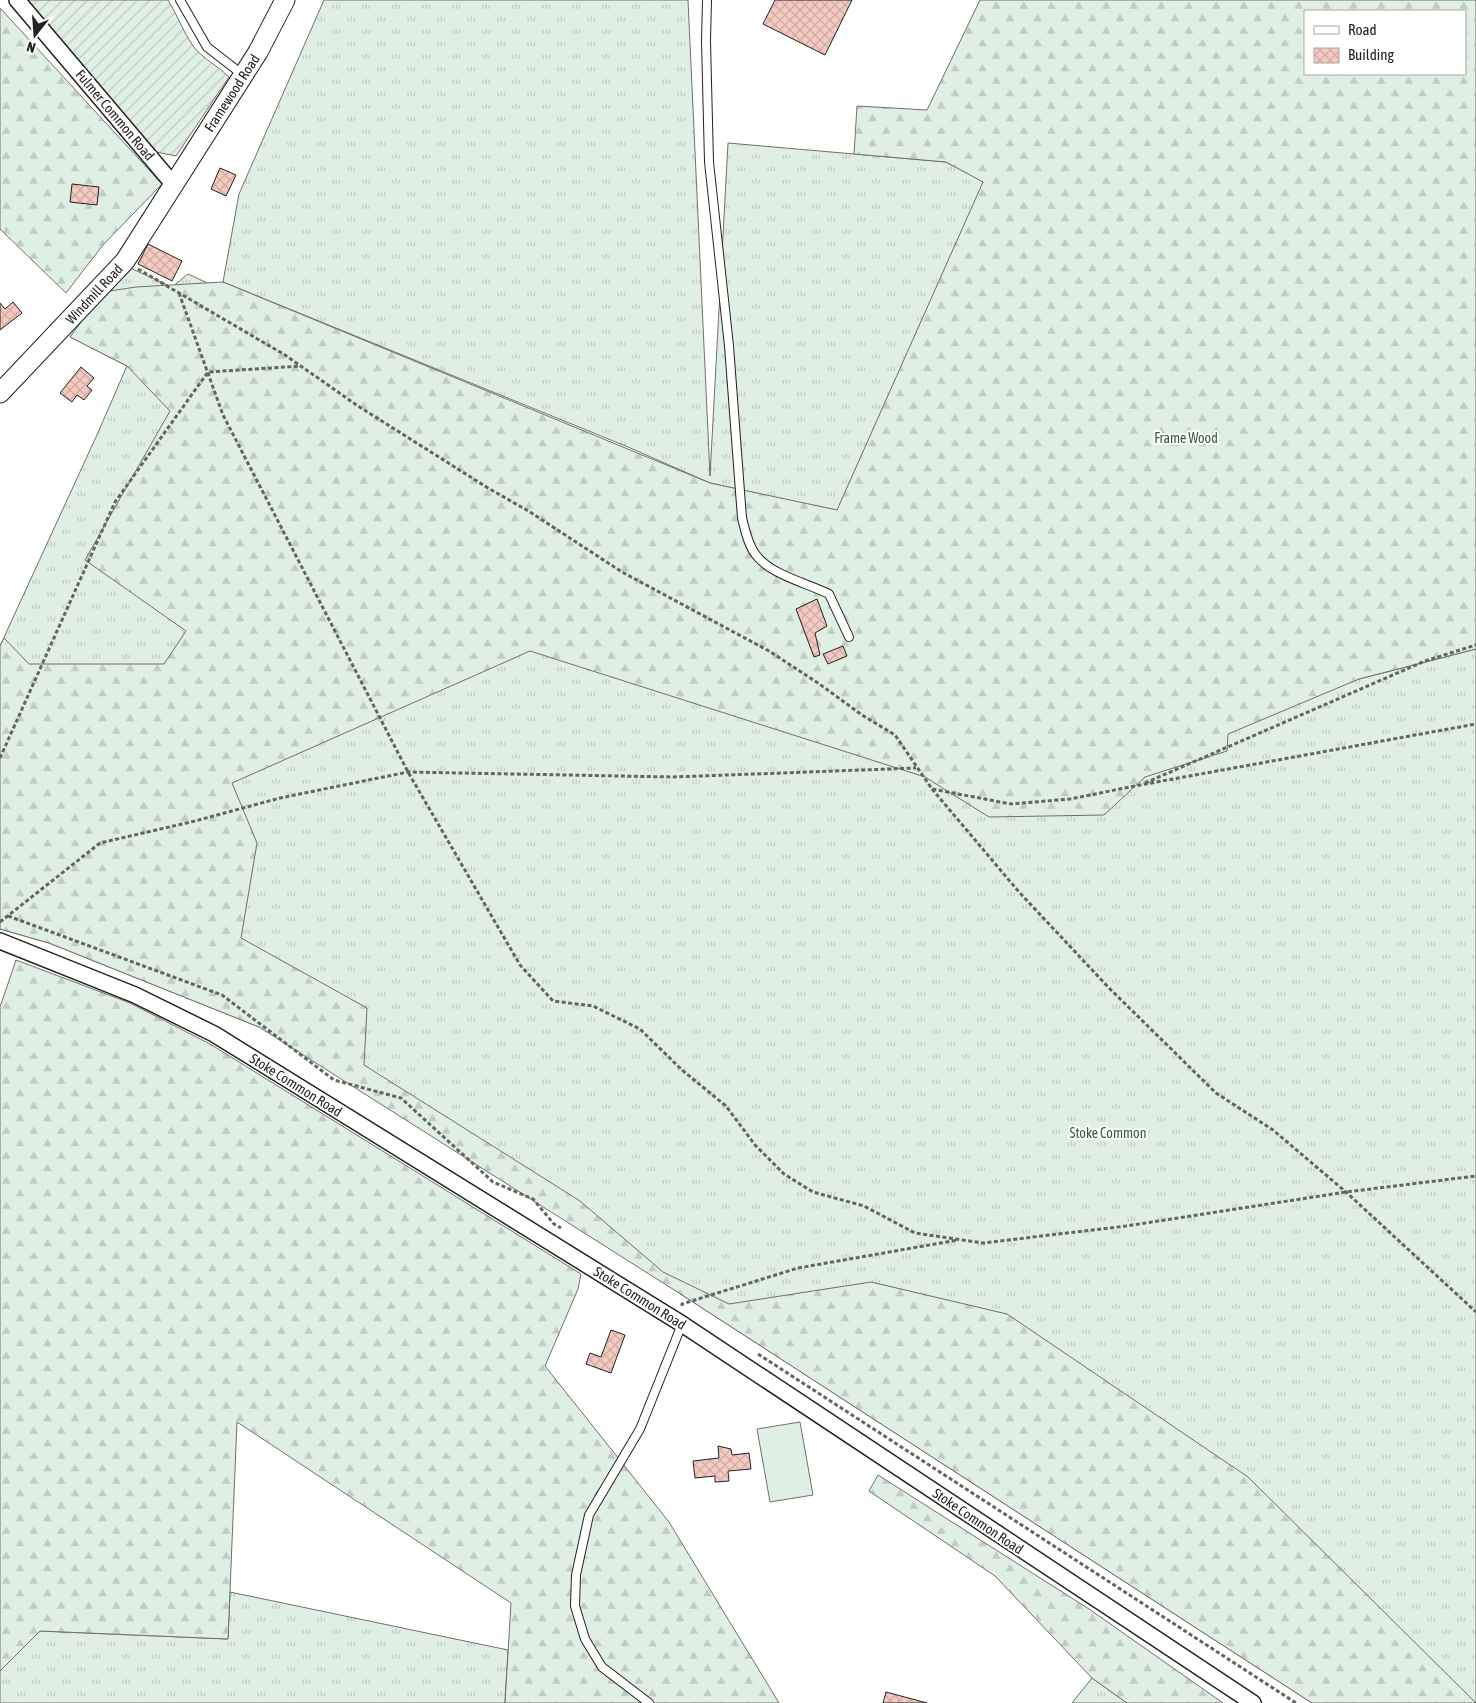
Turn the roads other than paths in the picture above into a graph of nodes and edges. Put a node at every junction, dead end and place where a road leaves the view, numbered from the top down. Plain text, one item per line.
1 (17, 0) edge
2 (180, 0) edge
3 (285, 0) edge
4 (707, 0) edge
5 (243, 75) junction
6 (173, 184) junction
7 (0, 393) edge
8 (849, 637) dead end
9 (0, 941) edge
10 (682, 1324) junction
11 (649, 1703) edge
12 (1253, 1703) edge

1 - 6 street, Fulmer Common Road
2 - 5 lane
3 - 5 street, Framewood Road
4 - 8 lane
5 - 6 street, Framewood Road
6 - 7 street, Windmill Road
9 - 10 street, Stoke Common Road
10 - 11 lane
10 - 12 street, Stoke Common Road

